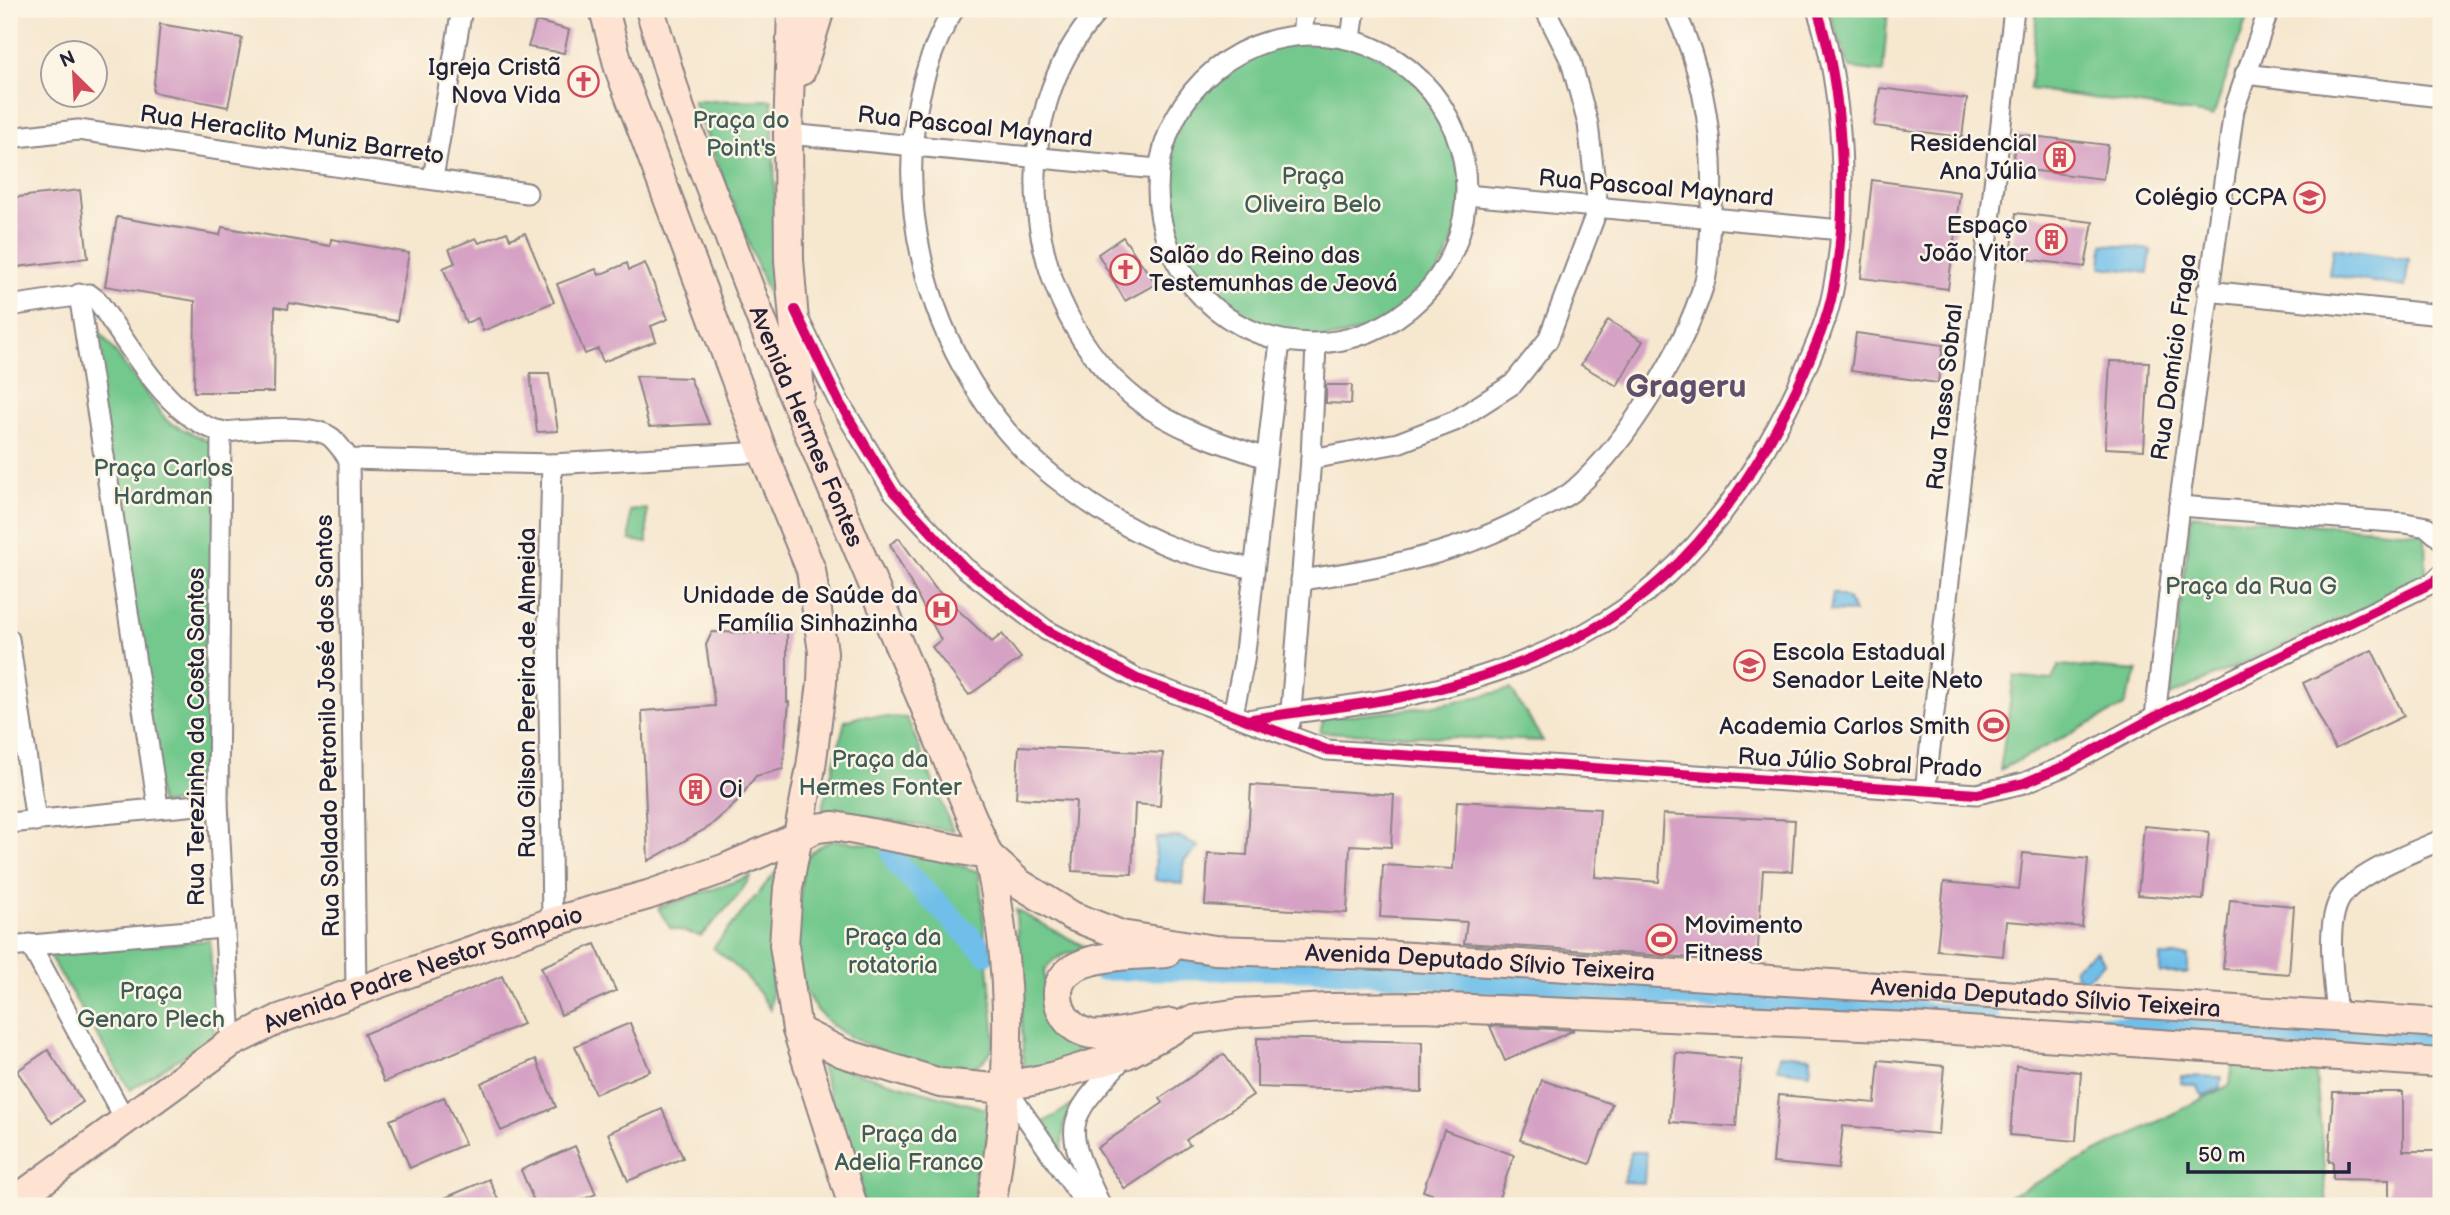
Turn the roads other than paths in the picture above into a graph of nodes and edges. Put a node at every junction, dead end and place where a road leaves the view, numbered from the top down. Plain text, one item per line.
1 (462, 9) edge
2 (604, 9) edge
3 (650, 9) edge
4 (792, 9) edge
5 (820, 9) edge
6 (954, 9) edge
7 (1100, 9) edge
8 (1305, 9) edge
9 (1355, 9) edge
10 (1545, 9) edge
11 (1674, 9) edge
12 (1817, 9) edge
13 (2014, 9) edge
14 (2269, 9) edge
15 (1302, 35) junction
16 (1351, 39) junction
17 (2245, 74) junction
18 (2441, 97) edge
19 (788, 127) junction
20 (9, 138) edge
21 (911, 144) junction
22 (1037, 157) junction
23 (1157, 169) junction
24 (433, 178) junction
25 (527, 193) dead end
26 (1467, 195) junction
27 (1598, 208) junction
28 (1711, 219) junction
29 (1841, 230) junction
30 (2207, 291) junction
31 (79, 295) junction
32 (9, 306) edge
33 (795, 310) junction
34 (2441, 314) edge
35 (1280, 341) junction
36 (1316, 344) junction
37 (801, 416) junction
38 (221, 431) junction
39 (763, 452) junction
40 (1266, 458) junction
41 (349, 459) junction
42 (1311, 459) junction
43 (552, 464) junction
44 (2179, 506) junction
45 (2436, 532) edge
46 (1254, 569) junction
47 (2441, 575) edge
48 (1301, 580) junction
49 (9, 639) edge
50 (1292, 712) junction
51 (1240, 717) junction
52 (2155, 717) junction
53 (1289, 738) junction
54 (1925, 792) junction
55 (218, 803) junction
56 (158, 806) junction
57 (36, 821) junction
58 (9, 823) edge
59 (798, 837) junction
60 (2441, 839) edge
61 (988, 855) junction
62 (552, 922) junction
63 (222, 928) junction
64 (30, 944) junction
65 (9, 947) edge
66 (1215, 950) junction
67 (356, 992) junction
68 (2337, 1017) junction
69 (1191, 1020) junction
70 (2441, 1023) edge
71 (797, 1030) junction
72 (231, 1042) junction
73 (1127, 1054) junction
74 (2441, 1063) edge
75 (1005, 1087) junction
76 (124, 1118) junction
77 (9, 1205) edge
78 (853, 1206) edge
79 (991, 1206) edge
80 (1087, 1206) edge
81 (1101, 1206) edge

1 - 24 street
2 - 39 main road, Avenida Hermes Fontes
3 - 37 main road, Avenida Hermes Fontes
4 - 19 main road
5 - 19 main road
6 - 21 street
7 - 22 street
8 - 15 street
9 - 16 street
10 - 27 street
11 - 28 street
12 - 29 street
13 - 54 street, Rua Tasso Sobral
14 - 17 street, Rua Domício Fraga
15 - 16 street
15 - 23 street
16 - 26 street
17 - 18 street
17 - 30 street, Rua Domício Fraga
19 - 21 street, Rua Pascoal Maynard
19 - 33 main road
20 - 24 street, Rua Heraclito Muniz Barreto
21 - 22 street, Rua Pascoal Maynard
21 - 46 street
22 - 23 street, Rua Pascoal Maynard
22 - 40 street
23 - 35 street
24 - 25 street, Rua Heraclito Muniz Barreto
26 - 27 street, Rua Pascoal Maynard
26 - 36 street
27 - 28 street, Rua Pascoal Maynard
27 - 42 street
28 - 29 street, Rua Pascoal Maynard
28 - 48 street
29 - 50 street
30 - 34 street
30 - 44 street, Rua Domício Fraga
31 - 32 street
31 - 38 street
31 - 56 street
33 - 37 main road
33 - 51 street, Rua Júlio Sobral Prado
35 - 36 street
35 - 40 street
36 - 42 street
37 - 61 main road, Avenida Hermes Fontes
38 - 41 street
38 - 55 street, Rua Terezinha da Costa Santos
39 - 43 street
39 - 59 main road, Avenida Hermes Fontes
40 - 46 street
41 - 43 street
41 - 67 street, Rua Soldado Petronilo José dos Santos
42 - 48 street
43 - 62 street, Rua Gilson Pereira de Almeida
44 - 45 street
44 - 52 street, Rua Domício Fraga
46 - 51 street
47 - 52 street, Rua Júlio Sobral Prado
48 - 50 street
49 - 57 street
50 - 51 street
50 - 53 street
51 - 53 street, Rua Júlio Sobral Prado
52 - 54 street, Rua Júlio Sobral Prado
53 - 54 street, Rua Júlio Sobral Prado
55 - 56 street
55 - 63 street, Rua Terezinha da Costa Santos
56 - 57 street
57 - 58 street
59 - 61 main road
59 - 62 main road, Avenida Padre Nestor Sampaio
59 - 71 main road, Avenida Hermes Fontes
60 - 68 street
61 - 66 main road, Avenida Deputado Sílvio Teixeira
61 - 75 main road, Avenida Hermes Fontes
62 - 67 main road, Avenida Padre Nestor Sampaio
63 - 64 street
63 - 72 street, Rua Terezinha da Costa Santos
64 - 65 street
64 - 76 street
66 - 68 main road, Avenida Deputado Sílvio Teixeira
66 - 69 main road
67 - 72 main road, Avenida Padre Nestor Sampaio
68 - 70 main road, Avenida Deputado Sílvio Teixeira
69 - 73 main road, Avenida Deputado Sílvio Teixeira
69 - 74 main road, Avenida Deputado Sílvio Teixeira
71 - 75 main road, Avenida Deputado Sílvio Teixeira
71 - 78 main road, Avenida Hermes Fontes
72 - 76 main road, Avenida Padre Nestor Sampaio
73 - 75 main road, Avenida Deputado Sílvio Teixeira
73 - 81 street
75 - 79 main road, Avenida Hermes Fontes
75 - 80 street
76 - 77 main road, Avenida Padre Nestor Sampaio

